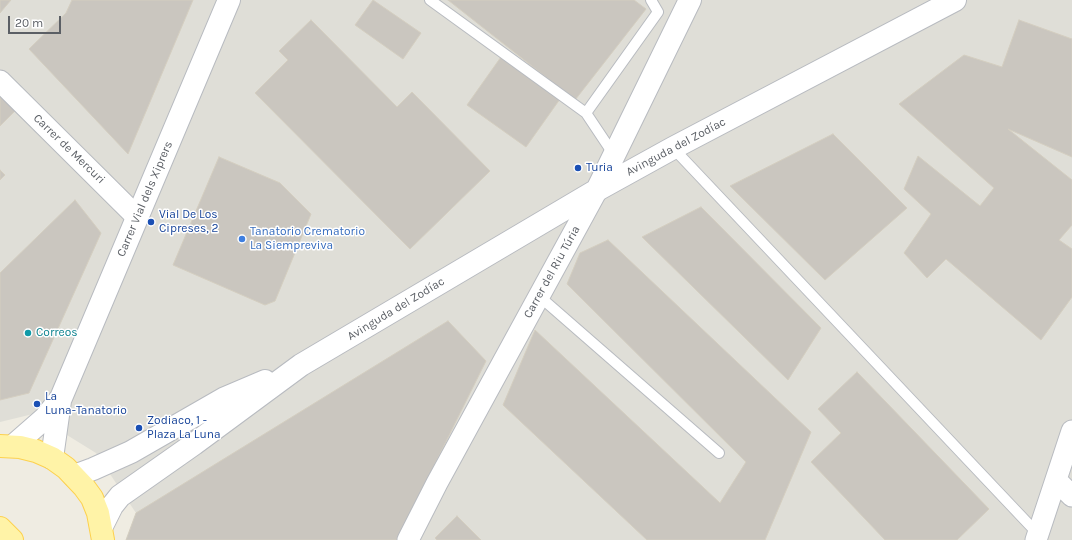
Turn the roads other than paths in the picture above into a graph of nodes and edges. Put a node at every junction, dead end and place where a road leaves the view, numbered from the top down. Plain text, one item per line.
1 (229, 0) edge
2 (430, 0) edge
3 (651, 0) edge
4 (690, 0) edge
5 (955, 0) edge
6 (0, 82) edge
7 (586, 113) junction
8 (673, 148) junction
9 (614, 155) junction
10 (597, 190) junction
11 (137, 217) junction
12 (539, 296) junction
13 (301, 365) junction
14 (61, 398) junction
15 (1072, 431) edge
16 (6, 446) edge
17 (719, 453) dead end
18 (52, 458) junction
19 (74, 476) junction
20 (1057, 481) junction
21 (1072, 496) edge
22 (0, 528) edge
23 (102, 533) edge
24 (1037, 537) edge
25 (12, 540) edge
26 (408, 540) edge

1 - 11 street, Carrer Vial dels Xiprers
2 - 7 lane
3 - 7 lane
4 - 9 street, Carrer del Riu Túria
5 - 8 street, Avinguda del Zodíac
6 - 11 street, Carrer de Mercuri
7 - 9 lane
8 - 10 street, Avinguda del Zodíac
8 - 24 lane
9 - 10 street, Carrer del Riu Túria
10 - 12 street, Carrer del Riu Túria
10 - 13 street, Avinguda del Zodíac
11 - 14 street, Carrer Vial dels Xiprers
12 - 17 lane
12 - 26 street, Carrer del Riu Túria
13 - 19 street, Avinguda del Zodíac
13 - 23 street, Avinguda del Zodíac
14 - 16 street, Carrer Vial dels Xiprers
14 - 18 street, Carrer Vial dels Xiprers
15 - 20 street
16 - 18 main road
18 - 19 main road
19 - 23 main road
20 - 21 street
20 - 24 street
22 - 25 main road

